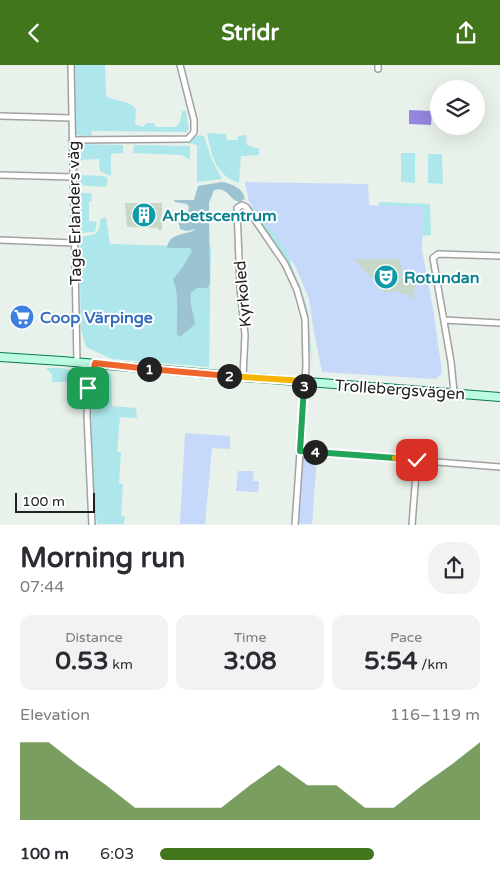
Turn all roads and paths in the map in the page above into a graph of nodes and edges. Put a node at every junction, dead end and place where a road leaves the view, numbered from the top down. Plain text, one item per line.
1 (71, 65) edge
2 (180, 65) edge
3 (0, 116) edge
4 (72, 118) junction
5 (72, 140) junction
6 (0, 175) edge
7 (73, 177) junction
8 (0, 241) edge
9 (74, 243) junction
10 (500, 256) edge
11 (444, 320) junction
12 (500, 323) edge
13 (0, 357) edge
14 (81, 362) junction
15 (95, 363) junction
16 (243, 377) junction
17 (304, 381) junction
18 (88, 388) junction
19 (454, 392) junction
20 (500, 397) edge
21 (300, 451) junction
22 (417, 460) junction
23 (500, 467) edge
24 (92, 525) edge
25 (295, 525) edge
26 (412, 525) edge

1 - 4 street, Tage Erlanders väg
2 - 5 street
3 - 4 street
4 - 5 street, Tage Erlanders väg
5 - 7 street, Tage Erlanders väg
6 - 7 street
7 - 9 street, Tage Erlanders väg
8 - 9 street
9 - 14 street, Tage Erlanders väg
10 - 11 street
11 - 12 street
11 - 19 street
13 - 14 street, Trollebergsvägen
14 - 15 street, Trollebergsvägen
14 - 18 street, Tage Erlanders väg
15 - 16 street, Trollebergsvägen
15 - 18 street
16 - 17 street, Trollebergsvägen
16 - 17 street, Kyrkoled
17 - 19 street, Trollebergsvägen
17 - 21 street
18 - 24 street
19 - 20 street, Trollebergsvägen
21 - 22 street
21 - 25 street
22 - 23 street
22 - 26 street

